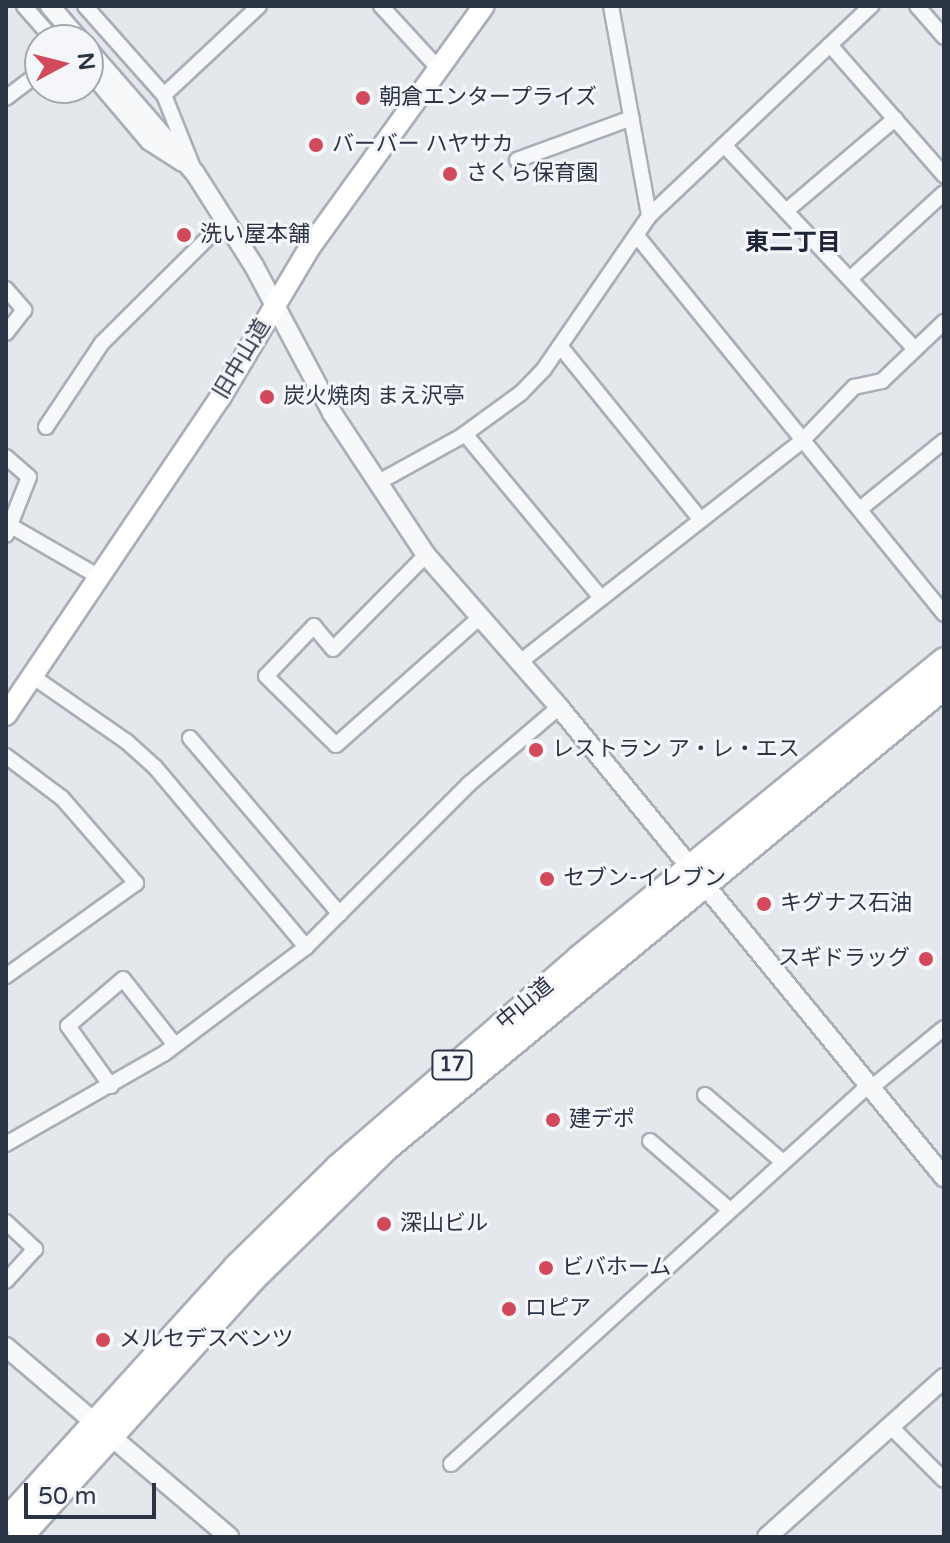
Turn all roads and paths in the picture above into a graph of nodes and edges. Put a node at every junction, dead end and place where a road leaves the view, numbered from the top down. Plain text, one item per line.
1 (24, 6) edge
2 (50, 6) edge
3 (85, 6) edge
4 (259, 6) edge
5 (381, 6) edge
6 (484, 6) edge
7 (611, 6) edge
8 (871, 6) edge
9 (917, 6) edge
10 (40, 24) edge
11 (65, 24) edge
12 (944, 37) edge
13 (830, 45) junction
14 (104, 68) edge
15 (438, 68) junction
16 (24, 84) edge
17 (104, 90) edge
18 (164, 95) junction
19 (6, 98) edge
20 (632, 118) junction
21 (895, 119) junction
22 (724, 145) junction
23 (517, 160) dead end
24 (195, 173) junction
25 (944, 175) edge
26 (944, 193) edge
27 (786, 211) junction
28 (649, 216) junction
29 (225, 221) junction
30 (637, 236) junction
31 (850, 279) junction
32 (6, 289) edge
33 (274, 304) junction
34 (944, 322) edge
35 (6, 333) edge
36 (560, 346) junction
37 (915, 349) junction
38 (46, 427) dead end
39 (465, 434) junction
40 (803, 440) junction
41 (944, 441) edge
42 (6, 457) edge
43 (377, 483) junction
44 (860, 509) junction
45 (701, 520) junction
46 (8, 528) edge
47 (426, 555) junction
48 (101, 578) junction
49 (601, 598) junction
50 (944, 614) edge
51 (480, 617) junction
52 (944, 660) edge
53 (520, 662) junction
54 (32, 676) junction
55 (944, 687) edge
56 (559, 707) junction
57 (6, 715) edge
58 (190, 738) dead end
59 (6, 756) edge
60 (697, 878) junction
61 (340, 914) junction
62 (306, 947) junction
63 (6, 976) edge
64 (944, 1028) edge
65 (175, 1045) junction
66 (111, 1086) junction
67 (870, 1086) junction
68 (705, 1095) dead end
69 (650, 1141) dead end
70 (6, 1144) edge
71 (783, 1162) junction
72 (944, 1177) edge
73 (730, 1210) junction
74 (6, 1222) edge
75 (6, 1281) edge
76 (6, 1347) edge
77 (944, 1378) edge
78 (890, 1426) junction
79 (102, 1431) junction
80 (451, 1464) dead end
81 (944, 1480) edge
82 (6, 1521) edge
83 (220, 1534) edge
84 (20, 1537) edge
85 (767, 1537) edge

1 - 10 street
2 - 11 street
3 - 18 street
4 - 18 street
5 - 15 street
6 - 15 main road, 旧中山道
7 - 20 street
8 - 13 street
9 - 12 street
13 - 21 street
13 - 22 street
14 - 24 street
15 - 33 main road, 旧中山道
16 - 19 street
17 - 24 street
18 - 24 street
20 - 23 street
20 - 28 street
21 - 25 street
21 - 27 street
22 - 27 street
22 - 28 street
24 - 29 street
26 - 31 street
27 - 31 street
28 - 30 street
29 - 33 street
29 - 38 street
30 - 36 street
30 - 40 street
31 - 37 street
32 - 35 street
33 - 43 street
33 - 48 main road, 旧中山道
34 - 37 street
36 - 39 street
36 - 45 street
37 - 40 street
39 - 43 street
39 - 49 street
40 - 44 street
40 - 45 street
41 - 44 street
42 - 46 street
43 - 47 street
44 - 50 street
45 - 49 street
46 - 48 street
47 - 51 street
47 - 51 street
48 - 54 main road, 旧中山道
49 - 53 street
51 - 53 street
52 - 60 highway, 中山道 / 17
53 - 56 street
54 - 57 main road, 旧中山道
54 - 62 street
55 - 60 highway, 中山道 / 17
56 - 60 street
56 - 61 street
58 - 61 street
59 - 63 street
60 - 67 street
60 - 79 highway, 中山道 / 17
61 - 62 street
62 - 65 street
64 - 67 street
65 - 66 street
65 - 66 street
66 - 70 street
67 - 71 street
67 - 72 street
68 - 71 street
69 - 73 street
71 - 73 street
73 - 80 street
74 - 75 street
76 - 79 street
77 - 78 street
78 - 81 street
78 - 85 street
79 - 82 highway, 中山道 / 17
79 - 83 street
79 - 84 highway, 中山道 / 17

